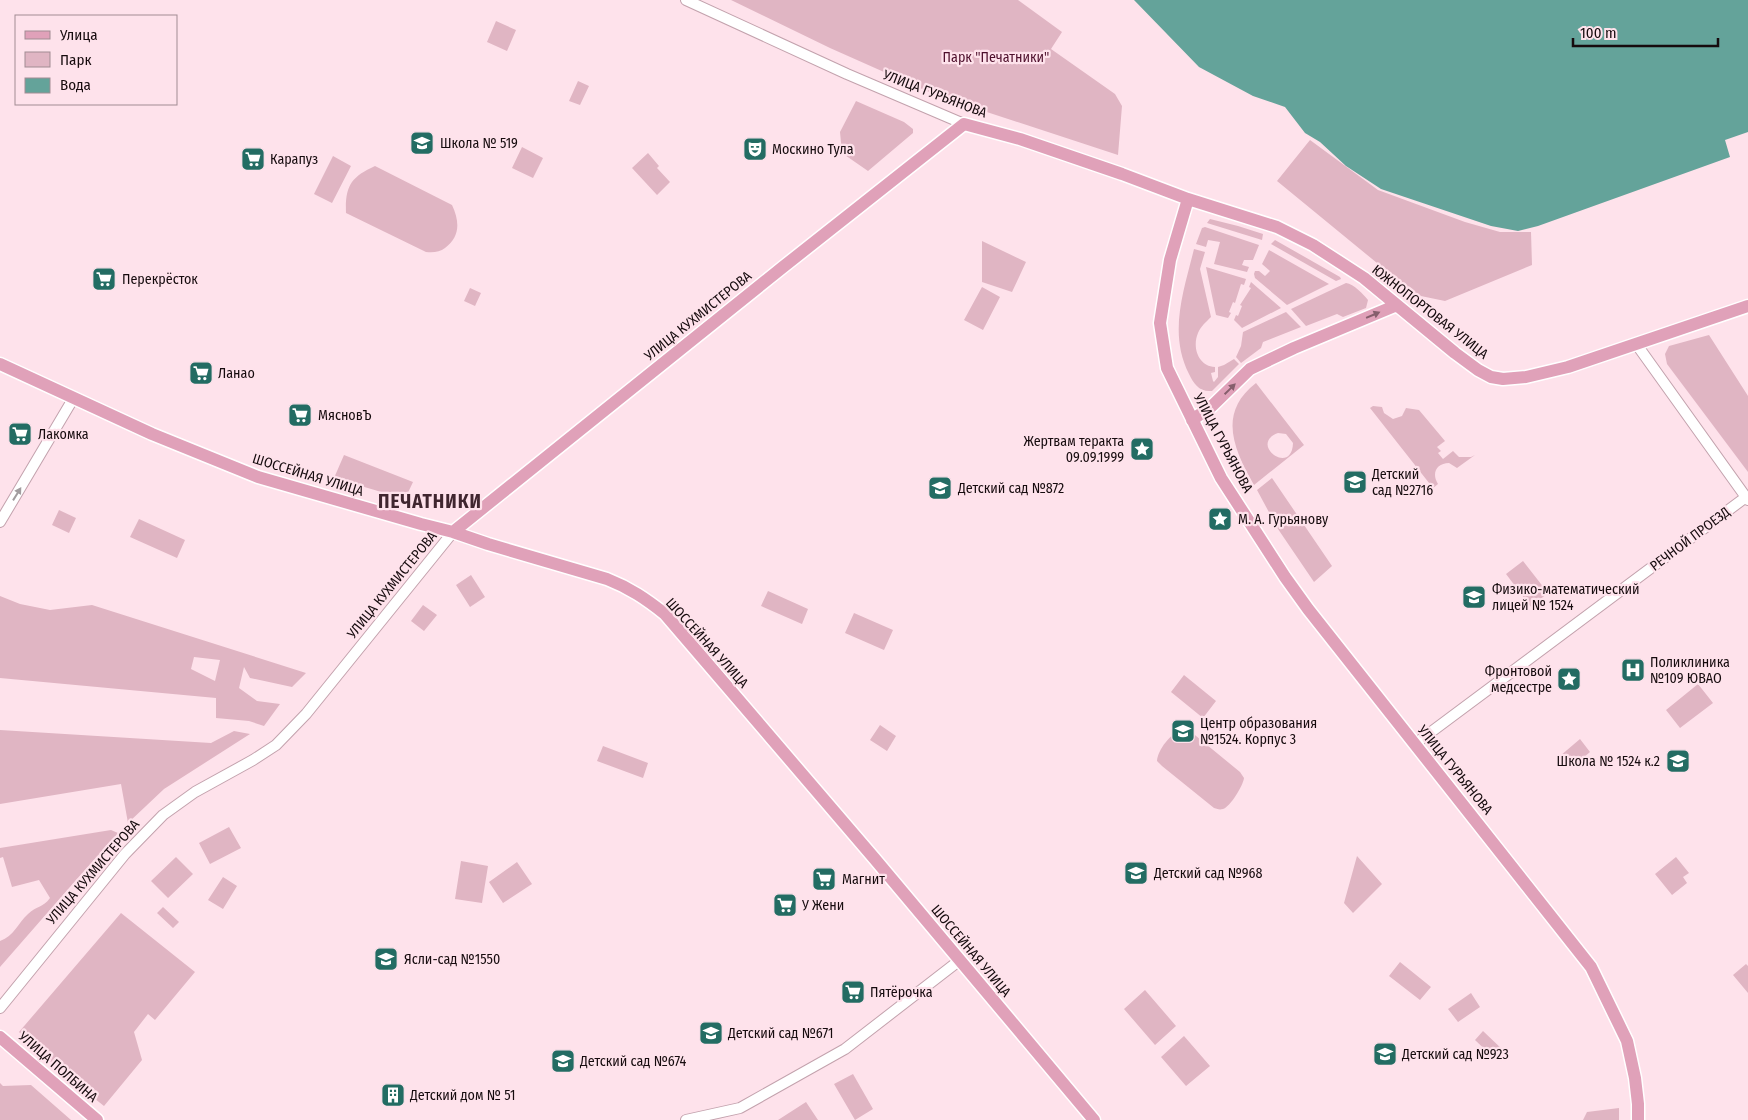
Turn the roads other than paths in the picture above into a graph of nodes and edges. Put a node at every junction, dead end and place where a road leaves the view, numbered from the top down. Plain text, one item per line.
1 (686, 0) edge
2 (964, 124) junction
3 (1188, 199) junction
4 (1397, 305) junction
5 (1748, 306) edge
6 (1637, 344) junction
7 (0, 364) edge
8 (73, 399) junction
9 (1192, 420) junction
10 (1747, 499) edge
11 (0, 522) edge
12 (453, 532) junction
13 (1415, 744) junction
14 (960, 960) junction
15 (0, 1008) edge
16 (0, 1037) edge
17 (96, 1120) edge
18 (686, 1120) edge
19 (1094, 1120) edge
20 (1638, 1120) edge

1 - 2 street, УЛИЦА ГУРЬЯНОВА
2 - 3 main road, УЛИЦА ГУРЬЯНОВА
2 - 12 main road, УЛИЦА КУХМИСТЕРОВА
3 - 4 main road, ЮЖНОПОРТОВАЯ УЛИЦА
3 - 9 main road, УЛИЦА ГУРЬЯНОВА
4 - 6 main road, ЮЖНОПОРТОВАЯ УЛИЦА
9 -> 4 main road
5 - 6 main road, ЮЖНОПОРТОВАЯ УЛИЦА
6 - 10 street
7 - 8 main road, ШОССЕЙНАЯ УЛИЦА
11 -> 8 street
8 - 12 main road, ШОССЕЙНАЯ УЛИЦА
9 - 13 main road, УЛИЦА ГУРЬЯНОВА
10 - 13 street, РЕЧНОЙ ПРОЕЗД
12 - 14 main road, ШОССЕЙНАЯ УЛИЦА
12 - 15 street, УЛИЦА КУХМИСТЕРОВА
13 - 20 main road, УЛИЦА ГУРЬЯНОВА
14 - 18 street
14 - 19 main road, ШОССЕЙНАЯ УЛИЦА
16 - 17 main road, УЛИЦА ПОЛБИНА

